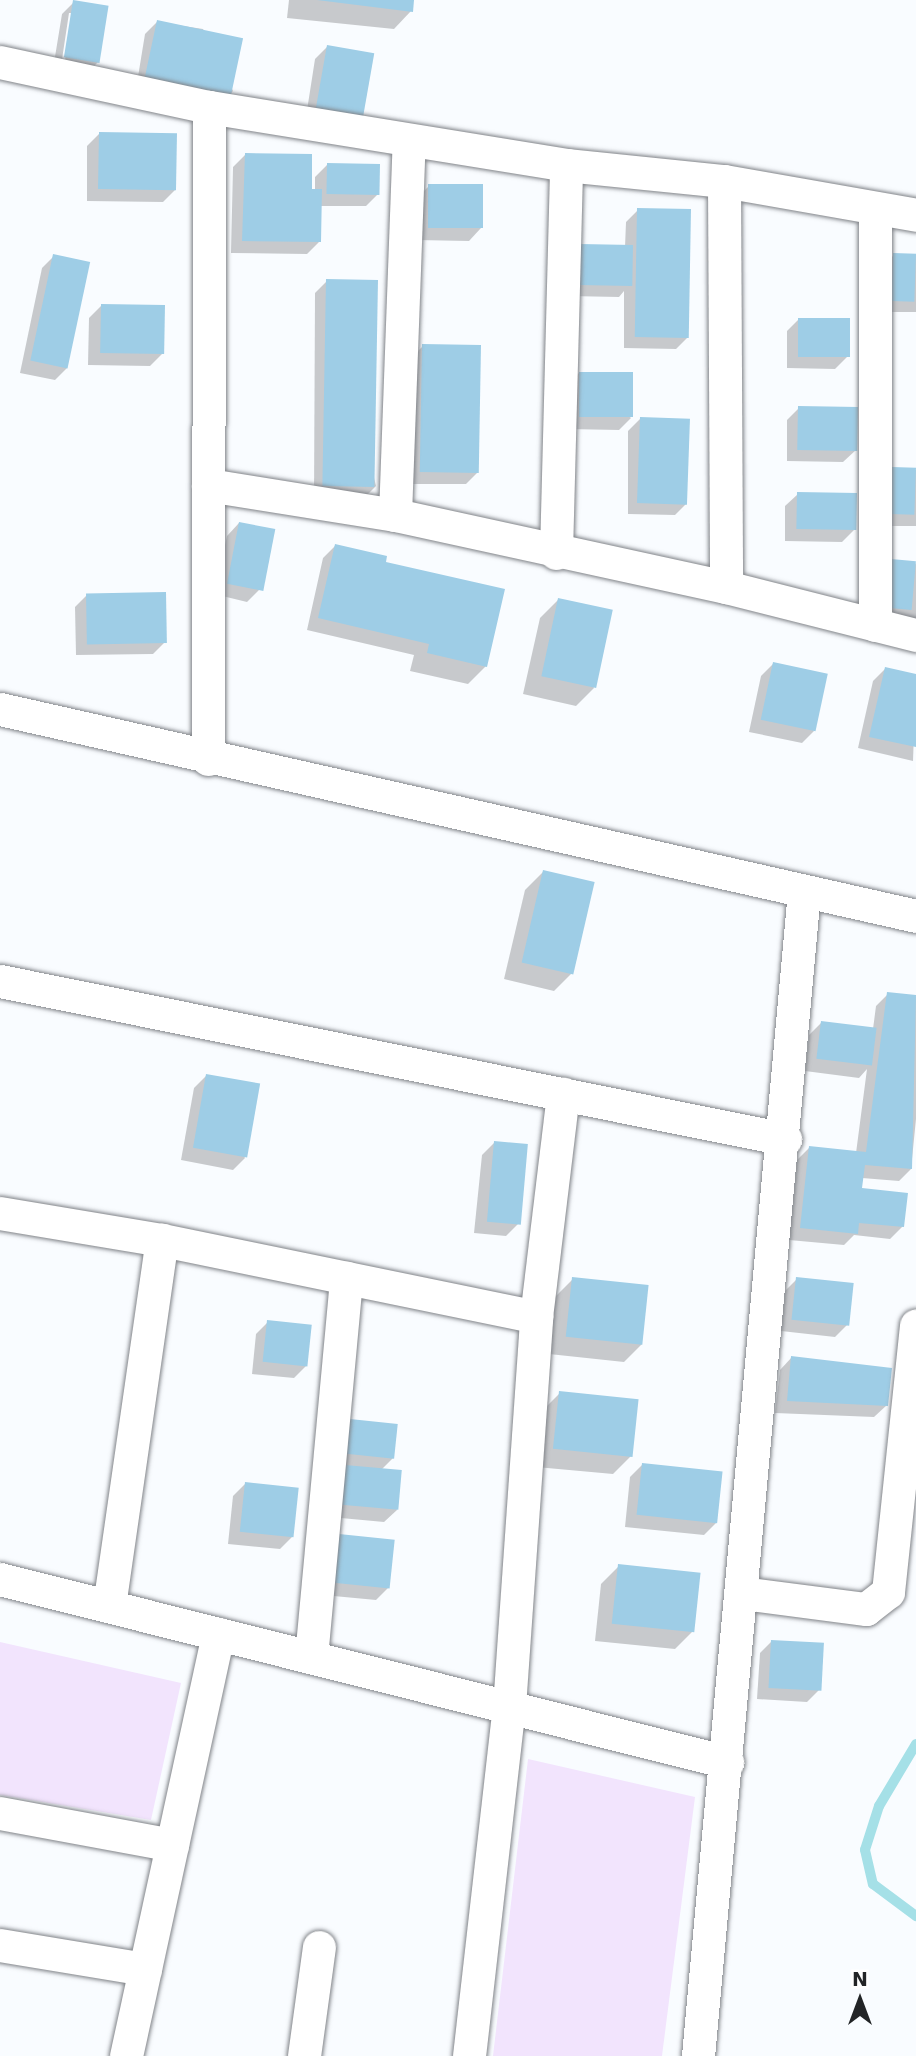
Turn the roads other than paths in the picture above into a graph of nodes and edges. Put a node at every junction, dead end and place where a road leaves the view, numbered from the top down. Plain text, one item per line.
1 (0, 62) edge
2 (209, 107) junction
3 (408, 140) junction
4 (566, 164) junction
5 (724, 181) junction
6 (875, 208) junction
7 (916, 215) edge
8 (208, 485) junction
9 (395, 515) junction
10 (556, 553) junction
11 (726, 587) junction
12 (875, 625) junction
13 (916, 635) edge
14 (0, 709) edge
15 (208, 759) junction
16 (804, 892) junction
17 (916, 916) edge
18 (0, 981) edge
19 (563, 1094) junction
20 (785, 1139) junction
21 (0, 1213) edge
22 (162, 1240) junction
23 (346, 1278) junction
24 (536, 1317) junction
25 (916, 1325) edge
26 (0, 1579) edge
27 (742, 1593) junction
28 (109, 1606) junction
29 (218, 1634) junction
30 (310, 1657) junction
31 (509, 1707) junction
32 (727, 1762) junction
33 (0, 1813) edge
34 (172, 1845) junction
35 (0, 1945) edge
36 (319, 1947) dead end
37 (145, 1969) junction
38 (126, 2056) edge
39 (304, 2056) edge
40 (470, 2056) edge
41 (698, 2056) edge

1 - 2 street
2 - 3 street
2 - 8 street
3 - 4 street
3 - 9 street
4 - 5 street
4 - 10 street
5 - 6 street
5 - 11 street
6 - 7 street
6 - 12 street
8 - 9 street
8 - 15 street
9 - 10 street
10 - 11 street
11 - 12 street
12 - 13 street
14 - 15 street
15 - 16 street
16 - 17 street
16 - 20 street
18 - 19 street
19 - 20 street
19 - 24 street
20 - 27 street
21 - 22 street
22 - 23 street
22 - 28 street
23 - 24 street
23 - 30 street
24 - 31 street
25 - 27 street
26 - 28 street
27 - 32 street
28 - 29 street
29 - 30 street
29 - 34 street
30 - 31 street
31 - 32 street
31 - 40 street
32 - 41 street
33 - 34 street
34 - 37 street
35 - 37 street
36 - 39 street
37 - 38 street

